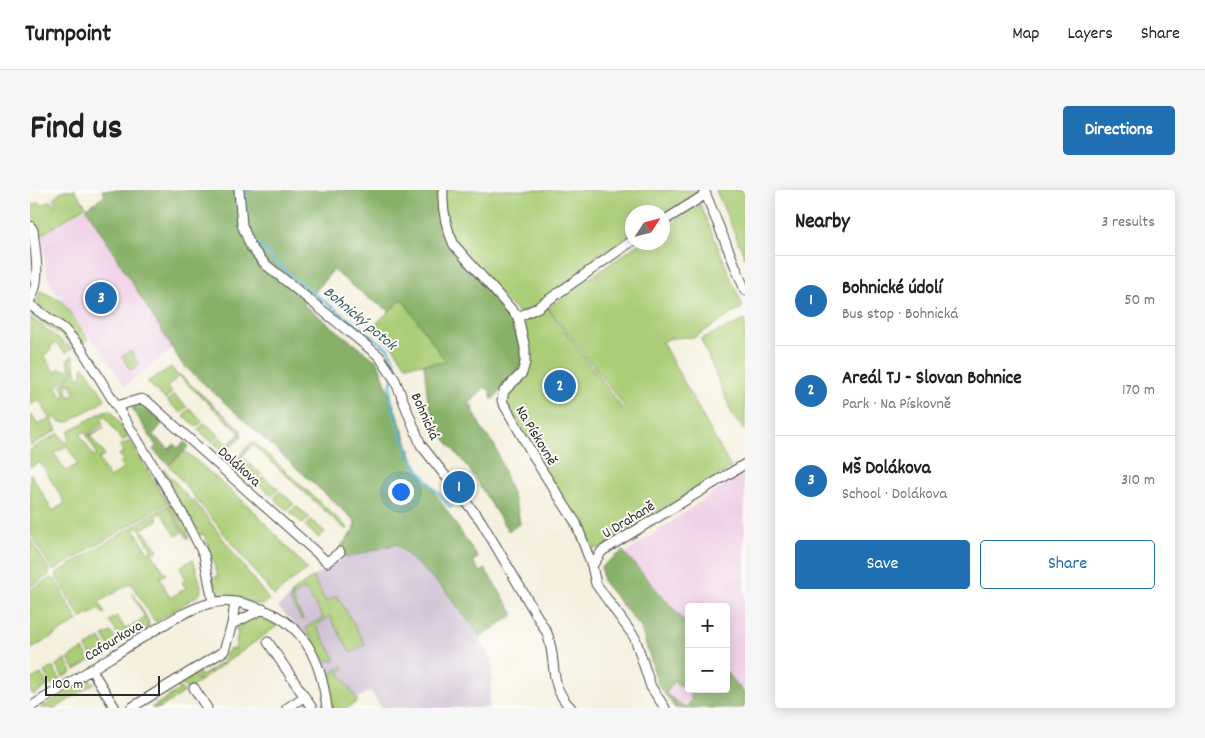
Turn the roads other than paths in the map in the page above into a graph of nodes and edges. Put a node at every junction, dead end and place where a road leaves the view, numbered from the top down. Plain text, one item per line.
1 (239, 190) edge
2 (443, 190) edge
3 (705, 192) edge
4 (670, 216) edge
5 (30, 226) edge
6 (625, 246) edge
7 (30, 262) edge
8 (36, 274) junction
9 (745, 290) edge
10 (30, 300) edge
11 (30, 305) edge
12 (518, 317) junction
13 (117, 406) junction
14 (745, 464) edge
15 (340, 552) dead end
16 (592, 566) junction
17 (213, 602) junction
18 (235, 602) junction
19 (262, 609) junction
20 (232, 624) junction
21 (268, 642) dead end
22 (91, 670) junction
23 (194, 688) dead end
24 (304, 697) junction
25 (30, 707) edge
26 (115, 708) edge
27 (131, 708) edge
28 (207, 708) edge
29 (287, 708) edge
30 (312, 708) edge
31 (327, 708) edge
32 (571, 708) edge
33 (665, 708) edge

1 - 32 street, Bohnická
2 - 12 street
3 - 4 street
3 - 9 street
5 - 8 street
6 - 12 street
7 - 8 street
8 - 10 street
11 - 13 street
12 - 16 street, Na Pískovně
13 - 15 street, Dolákova
13 - 17 street
14 - 16 street, U Drahaně
16 - 33 street
17 - 18 street
17 - 22 street, Cafourkova
18 - 19 street
18 - 20 street
19 - 20 street
19 - 31 street
20 - 27 street
21 - 24 street
22 - 25 street, Cafourkova
22 - 26 street
23 - 28 street
24 - 29 street
24 - 30 street

